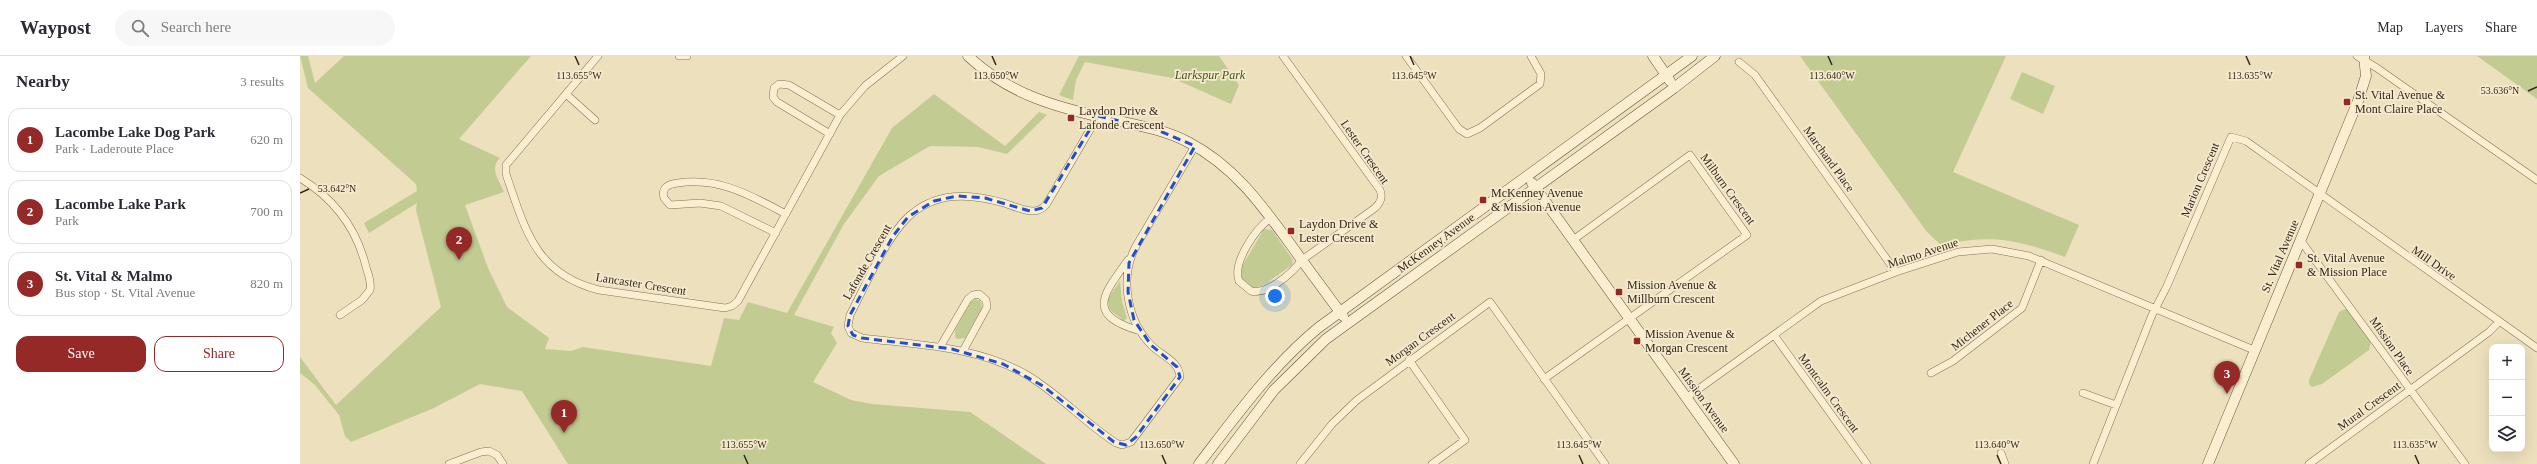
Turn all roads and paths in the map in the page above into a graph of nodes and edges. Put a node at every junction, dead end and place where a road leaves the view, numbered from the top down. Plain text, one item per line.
1 (598, 56) edge
2 (679, 56) edge
3 (686, 56) edge
4 (903, 56) edge
5 (968, 56) edge
6 (1283, 56) edge
7 (1406, 56) edge
8 (1531, 56) edge
9 (1652, 56) edge
10 (1692, 56) edge
11 (1715, 56) edge
12 (2362, 58) edge
13 (1739, 62) dead end
14 (1666, 76) junction
15 (1674, 88) junction
16 (566, 94) junction
17 (840, 115) junction
18 (1098, 116) junction
19 (595, 120) dead end
20 (830, 134) junction
21 (1195, 146) junction
22 (1527, 176) junction
23 (300, 178) edge
24 (2537, 180) edge
25 (1535, 188) junction
26 (2319, 195) junction
27 (786, 214) junction
28 (1271, 218) junction
29 (776, 233) junction
30 (1573, 240) junction
31 (2301, 241) junction
32 (1131, 257) junction
33 (1302, 260) junction
34 (2042, 260) junction
35 (1896, 272) junction
36 (2156, 307) junction
37 (1339, 311) junction
38 (340, 315) dead end
39 (1628, 318) junction
40 (2499, 322) junction
41 (1348, 323) junction
42 (1140, 331) junction
43 (1774, 335) junction
44 (940, 347) junction
45 (2537, 348) edge
46 (2254, 350) junction
47 (963, 351) junction
48 (1409, 360) junction
49 (1931, 373) dead end
50 (1544, 379) junction
51 (2410, 390) junction
52 (2083, 393) dead end
53 (1686, 398) junction
54 (2116, 405) junction
55 (2001, 453) dead end
56 (449, 464) edge
57 (503, 464) edge
58 (1199, 464) edge
59 (1218, 464) edge
60 (1300, 464) edge
61 (1432, 464) edge
62 (1605, 464) edge
63 (1734, 464) edge
64 (1867, 464) edge
65 (2005, 464) edge
66 (2093, 464) edge
67 (2208, 464) edge
68 (2309, 464) edge
69 (2465, 464) edge

1 - 16 street, Lancaster Crescent
2 - 3 street
4 - 17 street, Lancaster Crescent
5 - 18 street
6 - 33 street, Lester Crescent
7 - 8 street
9 - 14 street
10 - 14 street, McKenney Avenue
11 - 15 street, McKenney Avenue
12 - 24 street
12 - 26 street, St. Vital Avenue
13 - 35 street, Marchand Place
14 - 15 street
14 - 22 street, McKenney Avenue
15 - 25 street, McKenney Avenue
16 - 19 street
16 - 29 street, Lancaster Crescent
17 - 20 street, Lancaster Crescent
17 - 20 street
18 - 21 street
18 - 44 street, Lafonde Crescent
20 - 27 street, Lancaster Crescent
21 - 28 street
21 - 32 street, Lafonde Crescent
22 - 25 street, Mission Avenue
22 - 37 street, McKenney Avenue
23 - 38 street
25 - 30 street, Mission Avenue
25 - 41 street, McKenney Avenue
26 - 31 street, St. Vital Avenue
26 - 36 street, Marion Crescent
26 - 40 street, Mill Drive
27 - 29 street, Lancaster Crescent
27 - 29 street
28 - 33 street
28 - 33 street
30 - 39 street, Mission Avenue
30 - 39 street, Milburn Crescent
31 - 46 street, St. Vital Avenue
31 - 51 street, Mission Place
32 - 42 street, Lafonde Crescent
32 - 42 street, Lafonde Crescent
33 - 37 street
34 - 35 street, Malmo Avenue
34 - 36 street, Malmo Avenue
34 - 49 street, Michener Place
35 - 43 street, Malmo Avenue
36 - 46 street, Malmo Avenue
36 - 54 street
37 - 41 street
37 - 58 street, McKenney Avenue
39 - 50 street
39 - 53 street, Mission Avenue
40 - 45 street, Mill Drive
40 - 51 street, Mural Crescent
41 - 59 street, McKenney Avenue
42 - 47 street, Lafonde Crescent
43 - 53 street, Malmo Avenue
43 - 64 street, Montcalm Crescent
44 - 47 street, Lafonde Crescent
44 - 47 street
46 - 67 street, St. Vital Avenue
48 - 50 street, Morgan Crescent
48 - 60 street, Morgan Crescent
48 - 61 street
50 - 62 street, Morgan Crescent
51 - 68 street, Mural Crescent
51 - 69 street, Mission Place
52 - 54 street
53 - 63 street, Mission Avenue
54 - 66 street
55 - 65 street
56 - 57 street

